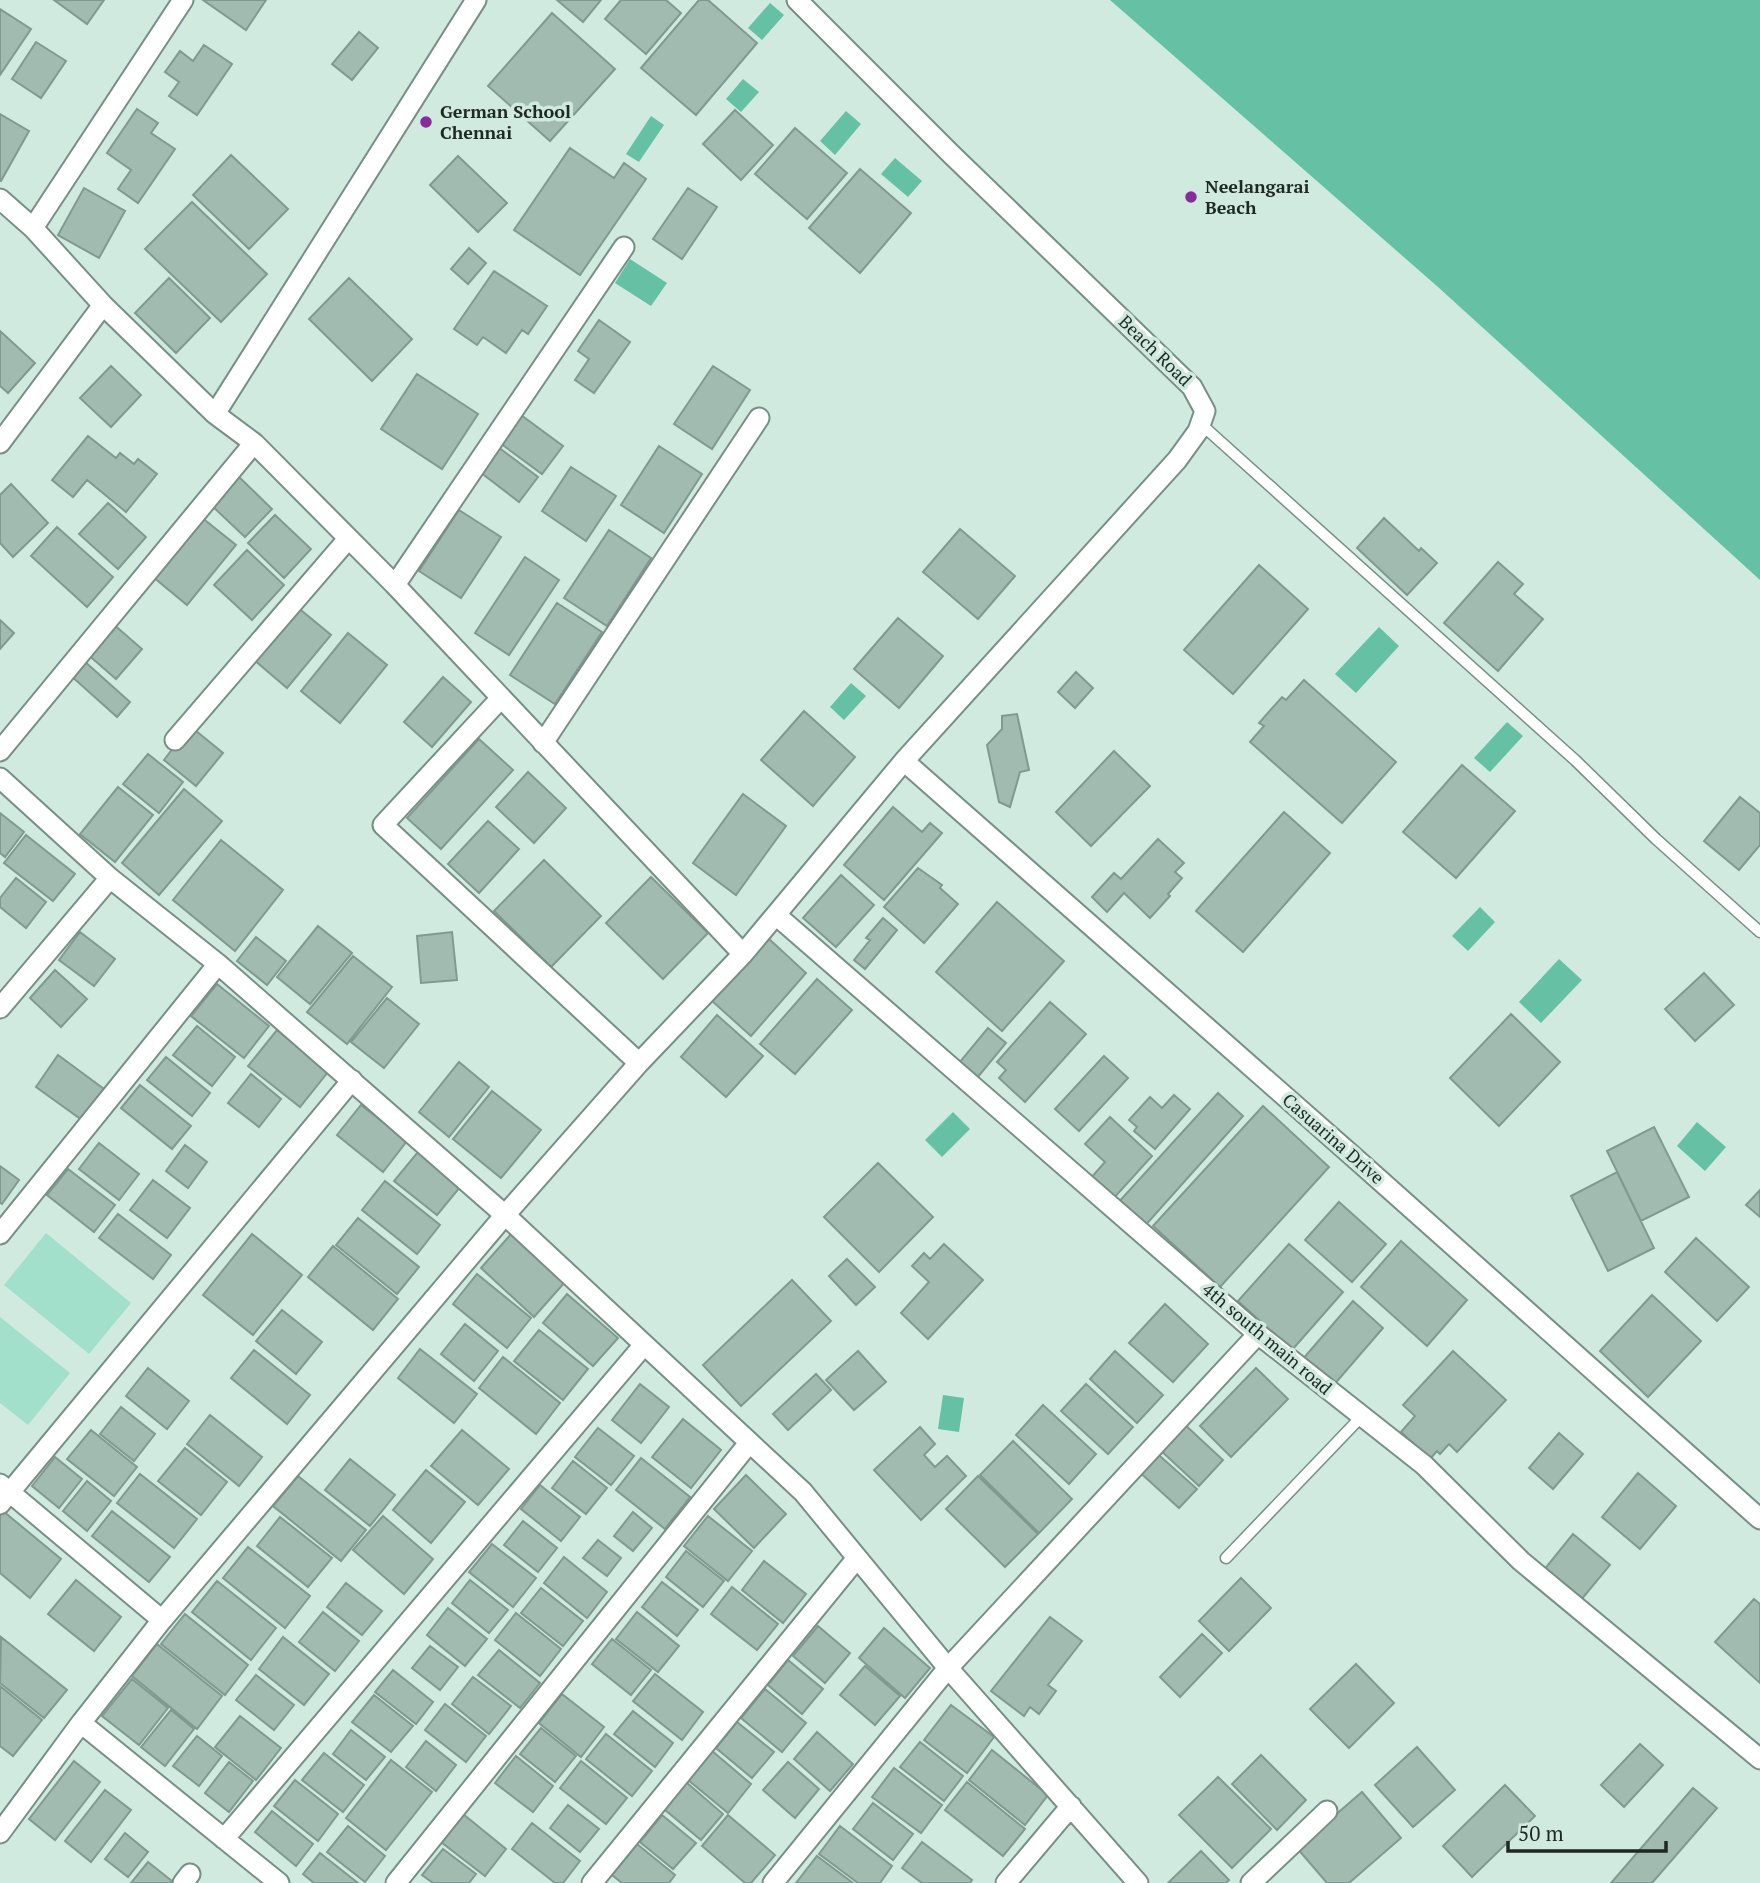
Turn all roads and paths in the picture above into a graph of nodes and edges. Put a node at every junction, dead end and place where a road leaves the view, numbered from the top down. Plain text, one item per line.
1 (184, 0) edge
2 (476, 0) edge
3 (797, 0) edge
4 (0, 199) edge
5 (33, 228) junction
6 (624, 247) dead end
7 (103, 305) junction
8 (215, 414) junction
9 (759, 418) dead end
10 (1202, 425) junction
11 (0, 443) edge
12 (254, 443) junction
13 (348, 539) junction
14 (395, 585) junction
15 (501, 698) junction
16 (175, 740) dead end
17 (543, 743) junction
18 (0, 751) edge
19 (904, 761) junction
20 (0, 778) edge
21 (110, 878) junction
22 (776, 915) junction
23 (1760, 932) edge
24 (744, 954) junction
25 (218, 964) junction
26 (0, 1008) edge
27 (639, 1063) junction
28 (352, 1080) junction
29 (505, 1215) junction
30 (0, 1234) edge
31 (1258, 1334) junction
32 (643, 1346) junction
33 (1362, 1416) junction
34 (749, 1443) junction
35 (3, 1494) edge
36 (1760, 1519) edge
37 (857, 1558) junction
38 (1226, 1558) dead end
39 (162, 1620) junction
40 (948, 1668) junction
41 (81, 1723) junction
42 (1760, 1759) edge
43 (1071, 1806) junction
44 (1327, 1811) dead end
45 (0, 1833) edge
46 (224, 1839) junction
47 (279, 1883) edge
48 (396, 1883) edge
49 (592, 1883) edge
50 (773, 1883) edge
51 (1006, 1883) edge
52 (1138, 1883) edge
53 (1251, 1883) edge

1 - 5 street
2 - 8 street
3 - 10 street, Beach Road
4 - 5 street
5 - 7 street
6 - 14 street
7 - 8 street
7 - 11 street
8 - 12 street
9 - 17 street
10 - 19 street
10 - 23 lane
12 - 13 street
12 - 18 street
13 - 14 street
13 - 16 street
14 - 15 street
15 - 17 street
15 - 27 street
17 - 24 street
19 - 22 street
19 - 36 street, Casuarina Drive
20 - 21 street
21 - 25 street
21 - 26 street
22 - 24 street
22 - 31 street, 4th south main road
24 - 27 street
25 - 28 street
25 - 30 street
27 - 29 street
28 - 29 street
28 - 35 street
29 - 32 street
29 - 39 street
31 - 33 street, 4th south main road
31 - 40 street
32 - 34 street
32 - 46 street
33 - 38 lane
33 - 42 street, 4th south main road
34 - 37 street
34 - 48 street
35 - 39 street
37 - 40 street
37 - 49 street
39 - 41 street
40 - 43 street
40 - 50 street
41 - 45 street
41 - 46 street
43 - 51 street
43 - 52 street
44 - 53 street
46 - 47 street

